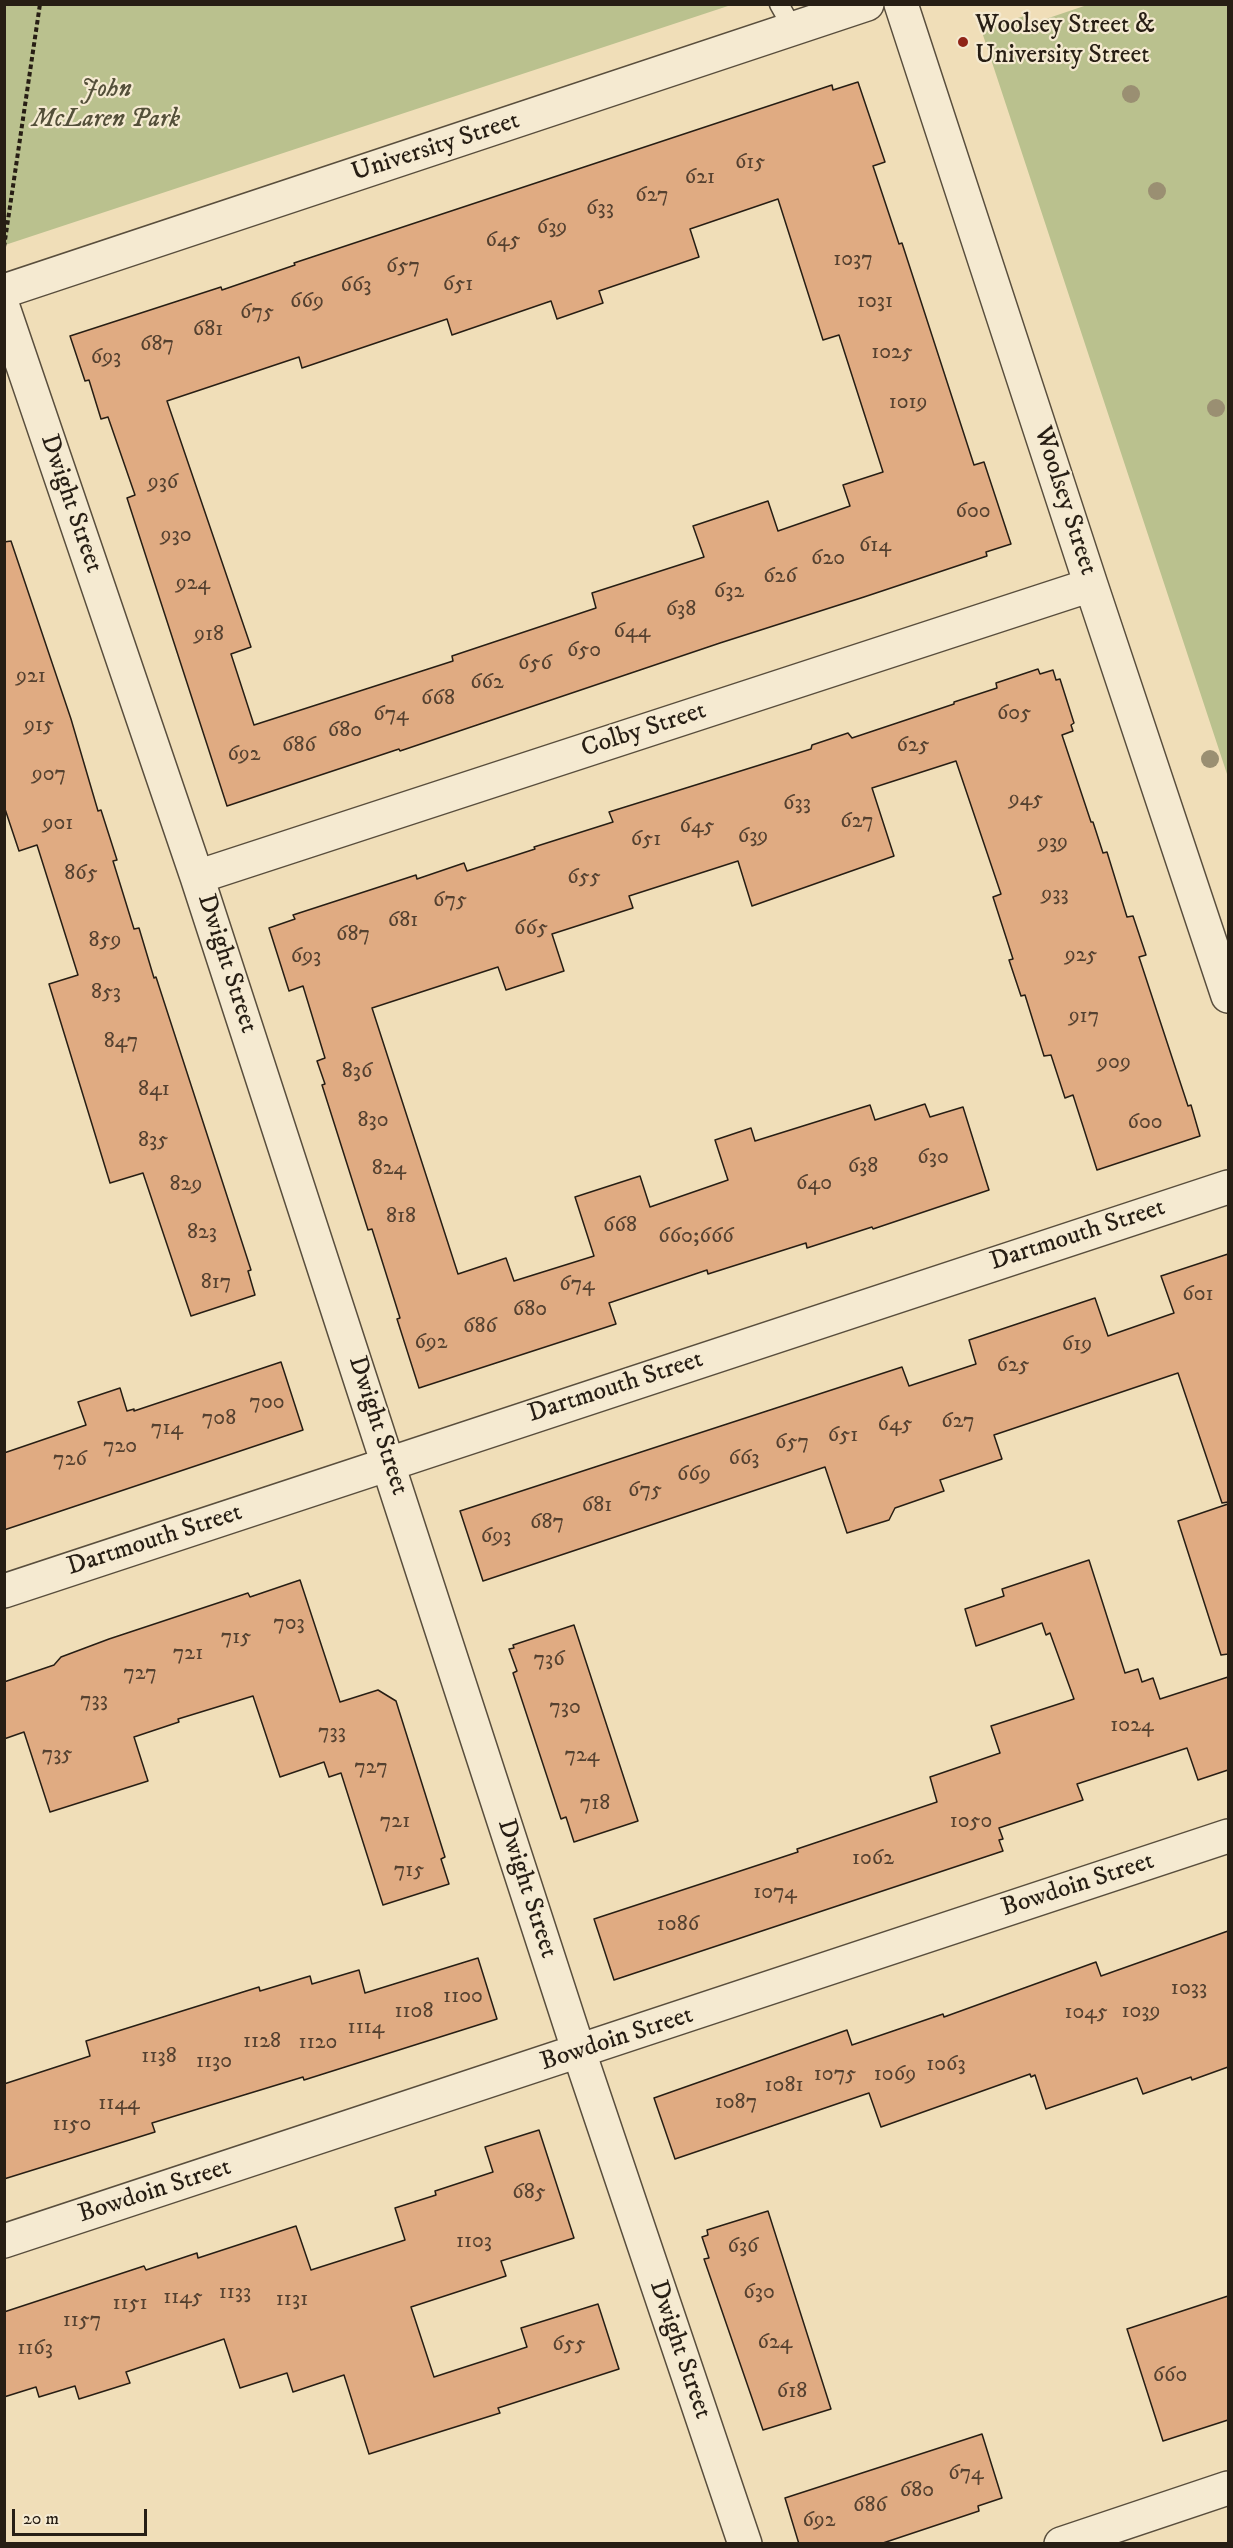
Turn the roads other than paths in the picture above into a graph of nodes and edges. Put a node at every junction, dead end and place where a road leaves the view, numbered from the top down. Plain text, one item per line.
1 (867, 4) edge
2 (901, 4) edge
3 (786, 17) edge
4 (4, 291) edge
5 (4, 310) edge
6 (1091, 585) junction
7 (197, 877) junction
8 (1228, 996) edge
9 (1228, 1187) edge
10 (389, 1463) junction
11 (4, 1591) edge
12 (1228, 1836) edge
13 (579, 2052) junction
14 (4, 2241) edge
15 (1228, 2488) edge
16 (745, 2544) edge
17 (1061, 2544) edge

1 - 3 street, University Street
2 - 6 street, Woolsey Street
3 - 4 street, University Street
5 - 7 street, Dwight Street
6 - 7 street, Colby Street
6 - 8 street, Woolsey Street
7 - 10 street, Dwight Street
9 - 10 street, Dartmouth Street
10 - 11 street, Dartmouth Street
10 - 13 street, Dwight Street
12 - 13 street, Bowdoin Street
13 - 14 street, Bowdoin Street
13 - 16 street, Dwight Street
15 - 17 street

